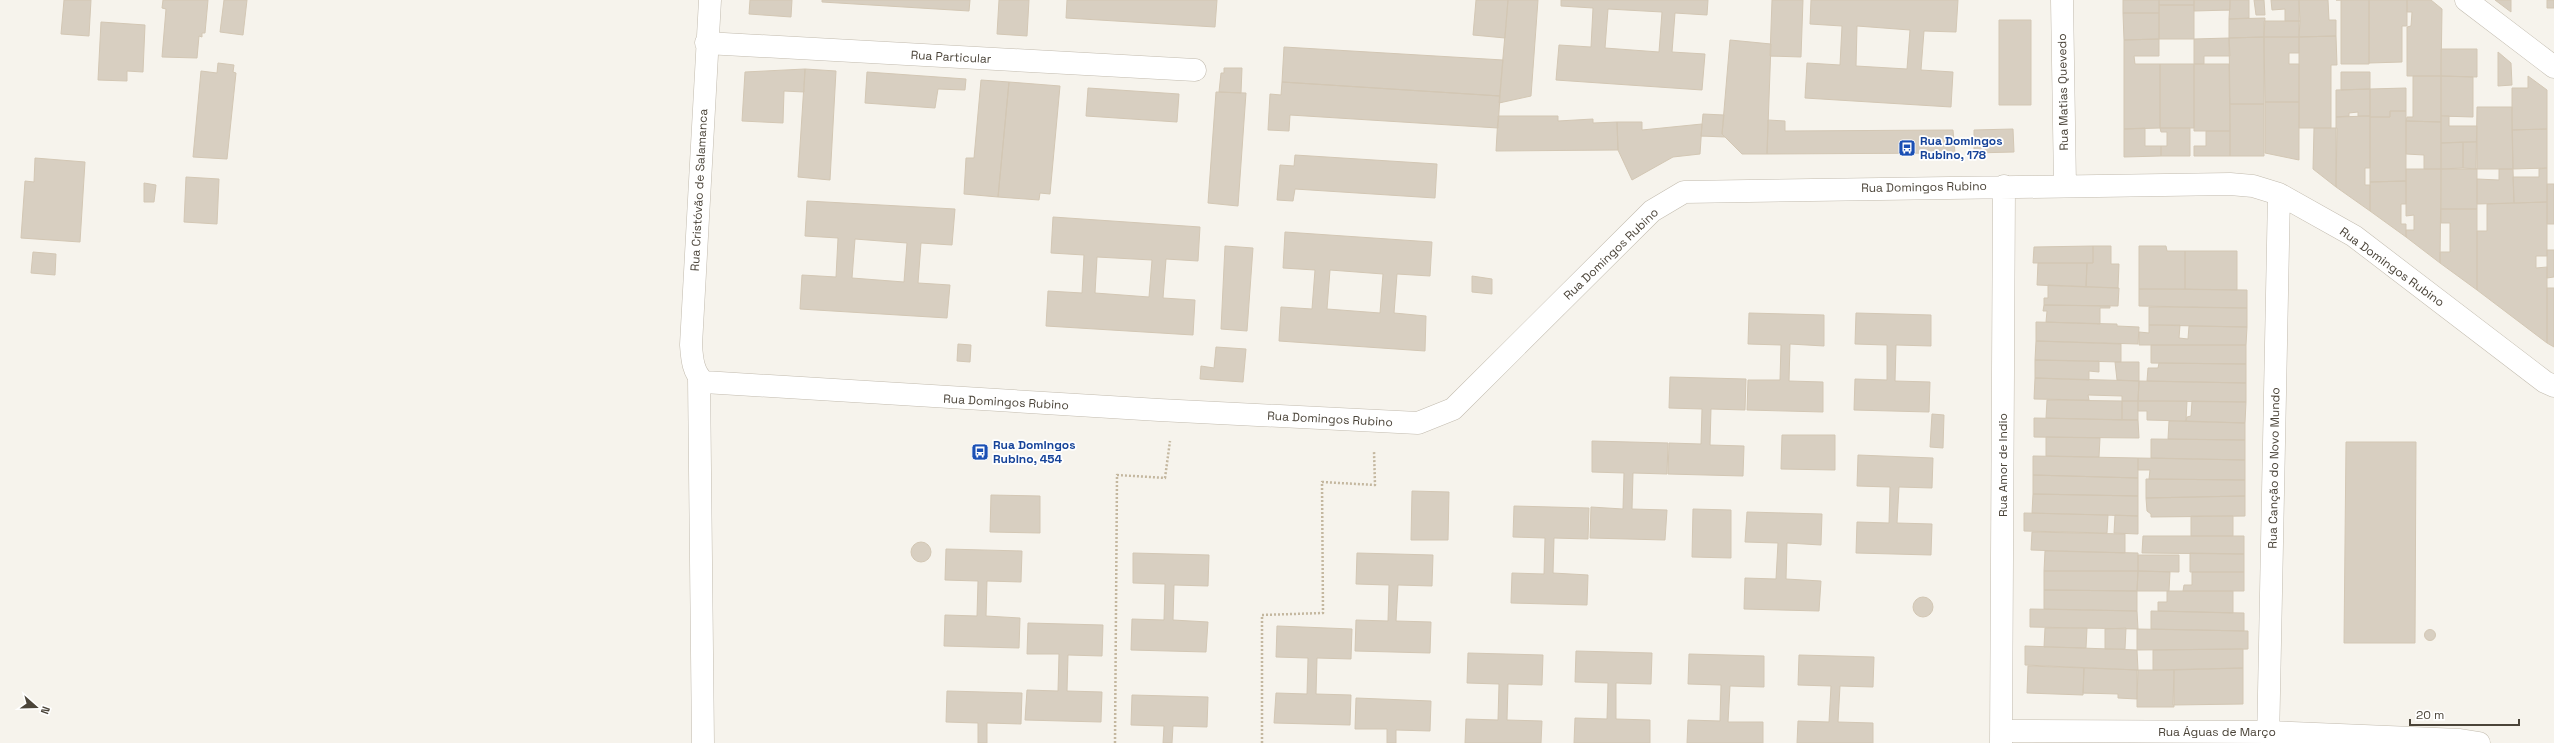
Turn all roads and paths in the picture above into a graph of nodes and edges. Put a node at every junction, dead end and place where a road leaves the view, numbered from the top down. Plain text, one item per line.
1 (710, 0) edge
2 (2062, 0) edge
3 (2466, 0) edge
4 (706, 43) junction
5 (2554, 67) edge
6 (1195, 70) dead end
7 (2065, 184) junction
8 (2004, 186) junction
9 (2279, 194) junction
10 (699, 378) junction
11 (2554, 386) edge
12 (1174, 411) junction
13 (1374, 421) junction
14 (2001, 737) edge
15 (2268, 737) edge
16 (703, 743) edge
17 (1115, 743) edge
18 (1262, 743) edge
19 (2479, 743) edge

1 - 4 street, Rua Cristóvão de Salamanca
2 - 7 street, Rua Matias Quevedo
3 - 5 street
4 - 6 street, Rua Particular
4 - 10 street, Rua Cristóvão de Salamanca
7 - 8 street, Rua Domingos Rubino
7 - 9 street, Rua Domingos Rubino
8 - 13 street, Rua Domingos Rubino
8 - 14 street, Rua Amor de Indio
9 - 11 street, Rua Domingos Rubino
9 - 15 street, Rua Canção do Novo Mundo
10 - 12 street, Rua Domingos Rubino
10 - 16 street, Rua Cristóvão de Salamanca
12 - 13 street, Rua Domingos Rubino
12 - 17 path
13 - 18 path
14 - 15 street, Rua Águas de Março
15 - 19 street, Rua Águas de Março

